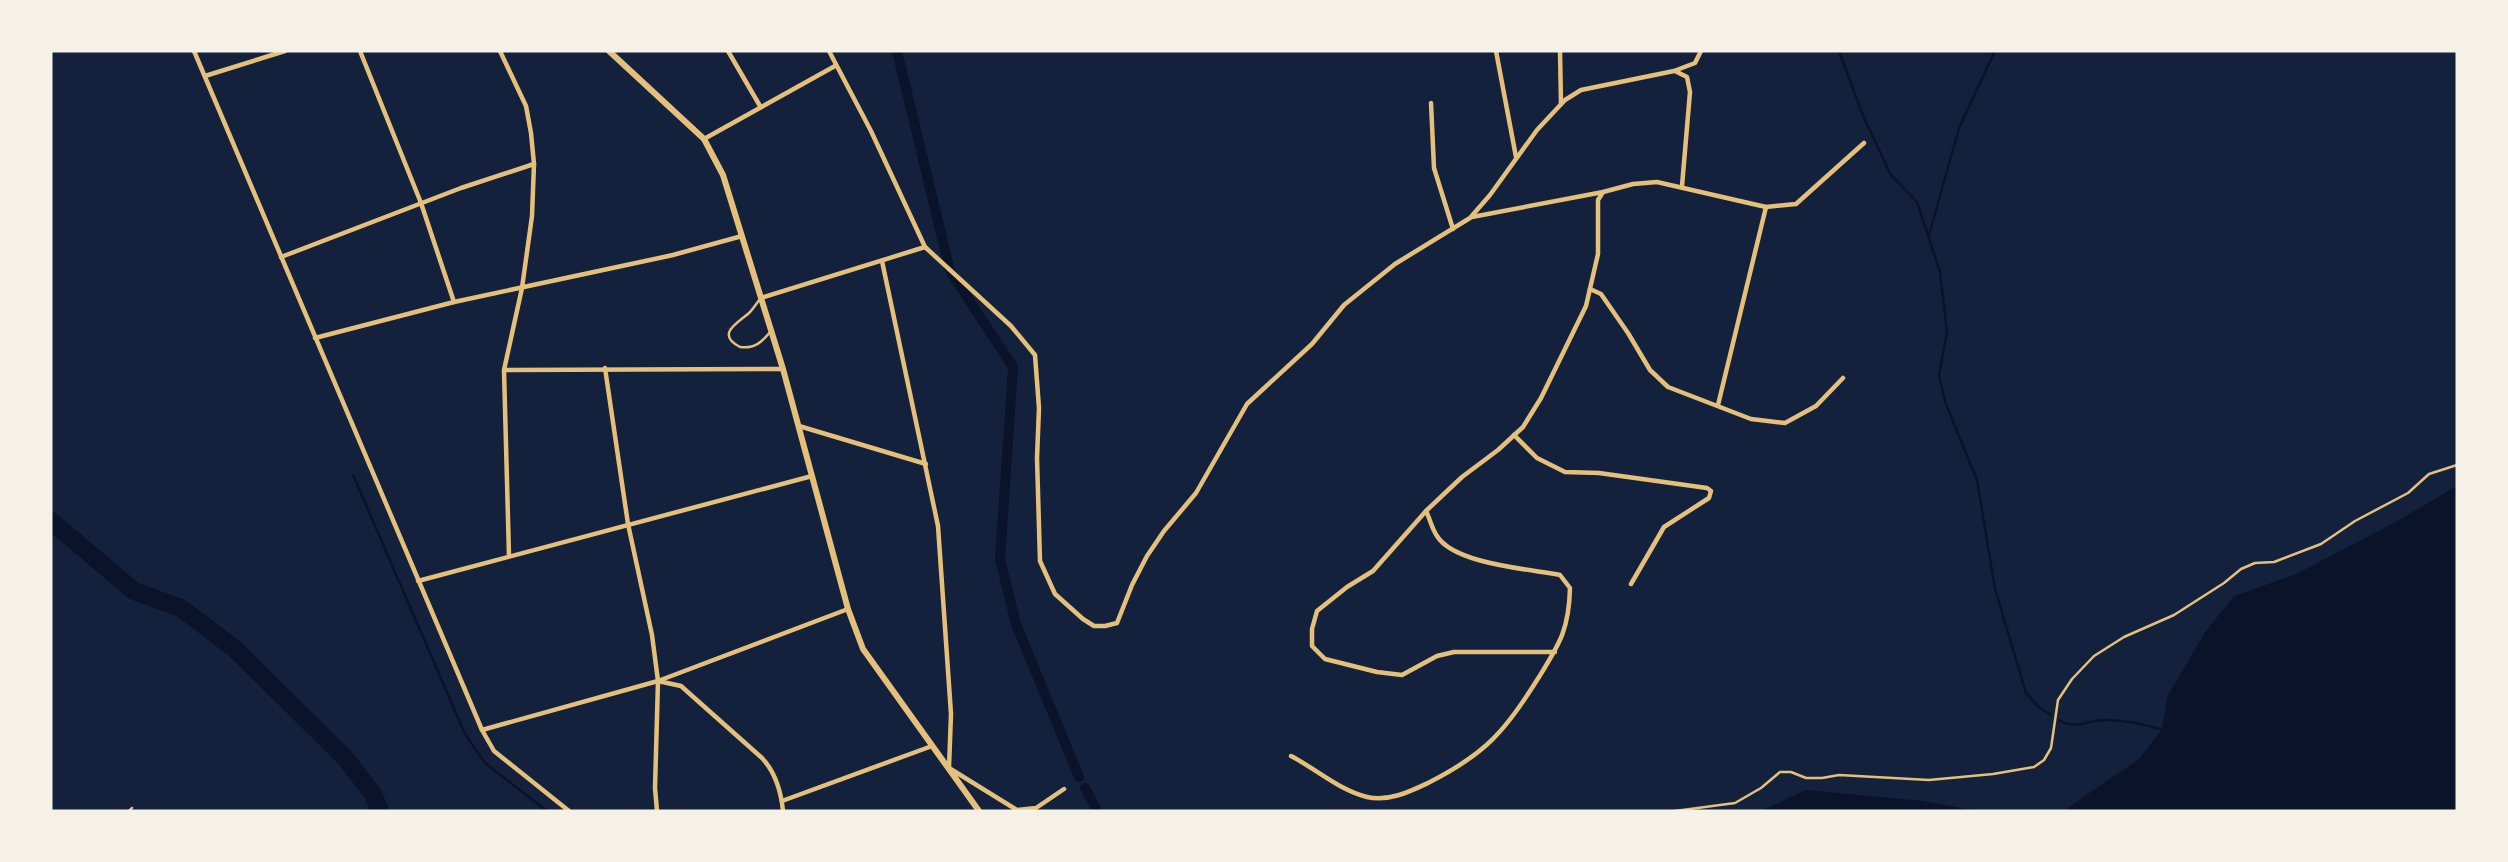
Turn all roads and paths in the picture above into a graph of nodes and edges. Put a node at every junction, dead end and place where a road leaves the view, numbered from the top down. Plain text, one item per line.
1 (194, 51) edge
2 (285, 51) edge
3 (360, 51) edge
4 (500, 51) edge
5 (608, 51) edge
6 (728, 51) edge
7 (829, 51) edge
8 (1496, 51) edge
9 (1560, 51) edge
10 (1701, 51) edge
11 (835, 66) junction
12 (1674, 71) junction
13 (205, 76) junction
14 (1431, 103) dead end
15 (1561, 105) junction
16 (760, 106) junction
17 (704, 139) junction
18 (1864, 143) dead end
19 (1517, 158) junction
20 (534, 164) junction
21 (1682, 186) junction
22 (1603, 192) junction
23 (421, 203) junction
24 (1766, 206) junction
25 (1470, 218) junction
26 (1453, 229) junction
27 (742, 236) junction
28 (925, 247) junction
29 (281, 257) junction
30 (881, 261) junction
31 (522, 288) junction
32 (1590, 289) junction
33 (760, 299) junction
34 (454, 302) junction
35 (771, 331) junction
36 (315, 338) junction
37 (606, 368) junction
38 (783, 369) junction
39 (505, 370) junction
40 (1843, 378) dead end
41 (1718, 405) junction
42 (799, 426) junction
43 (1514, 435) junction
44 (926, 464) junction
45 (2457, 465) edge
46 (813, 476) junction
47 (1426, 511) junction
48 (628, 524) junction
49 (509, 556) junction
50 (418, 581) junction
51 (1631, 584) dead end
52 (849, 609) junction
53 (1555, 652) junction
54 (657, 681) junction
55 (482, 730) junction
56 (933, 746) junction
57 (1291, 756) dead end
58 (949, 768) junction
59 (1064, 789) dead end
60 (782, 801) junction
61 (569, 811) edge
62 (657, 811) edge
63 (783, 811) edge
64 (979, 811) edge
65 (1675, 811) edge

1 - 13 street
2 - 13 street
3 - 23 street
4 - 20 street
5 - 17 street
6 - 16 street
7 - 11 street
8 - 19 street
9 - 15 street
10 - 12 street
11 - 16 street
11 - 28 street
12 - 15 street
12 - 21 street
13 - 29 street
14 - 26 street
15 - 19 street
16 - 17 street
17 - 27 street
18 - 24 street
19 - 25 street
20 - 23 street
20 - 31 street
21 - 22 street
21 - 24 street
22 - 25 street
22 - 32 street
23 - 29 street
23 - 34 street
24 - 41 street
25 - 26 street
26 - 28 street
27 - 31 street
27 - 33 street
28 - 30 street
29 - 36 street
30 - 33 street
30 - 44 street
31 - 34 street
31 - 39 street
32 - 41 street
32 - 43 street
33 - 35 street
33 - 35 lane
34 - 36 street
35 - 38 street
36 - 50 street
37 - 38 street
37 - 39 street
37 - 48 street
38 - 42 street
39 - 49 street
40 - 41 street
42 - 44 street
42 - 46 street
43 - 47 street
43 - 51 street
44 - 58 street
45 - 65 lane
46 - 48 street
46 - 52 street
47 - 53 street
47 - 53 street
48 - 49 street
48 - 54 street
49 - 50 street
50 - 55 street
52 - 54 street
52 - 56 street
53 - 57 street
54 - 55 street
54 - 60 street
54 - 62 street
55 - 61 street
56 - 58 street
56 - 60 street
58 - 59 street
58 - 64 street
60 - 63 street

